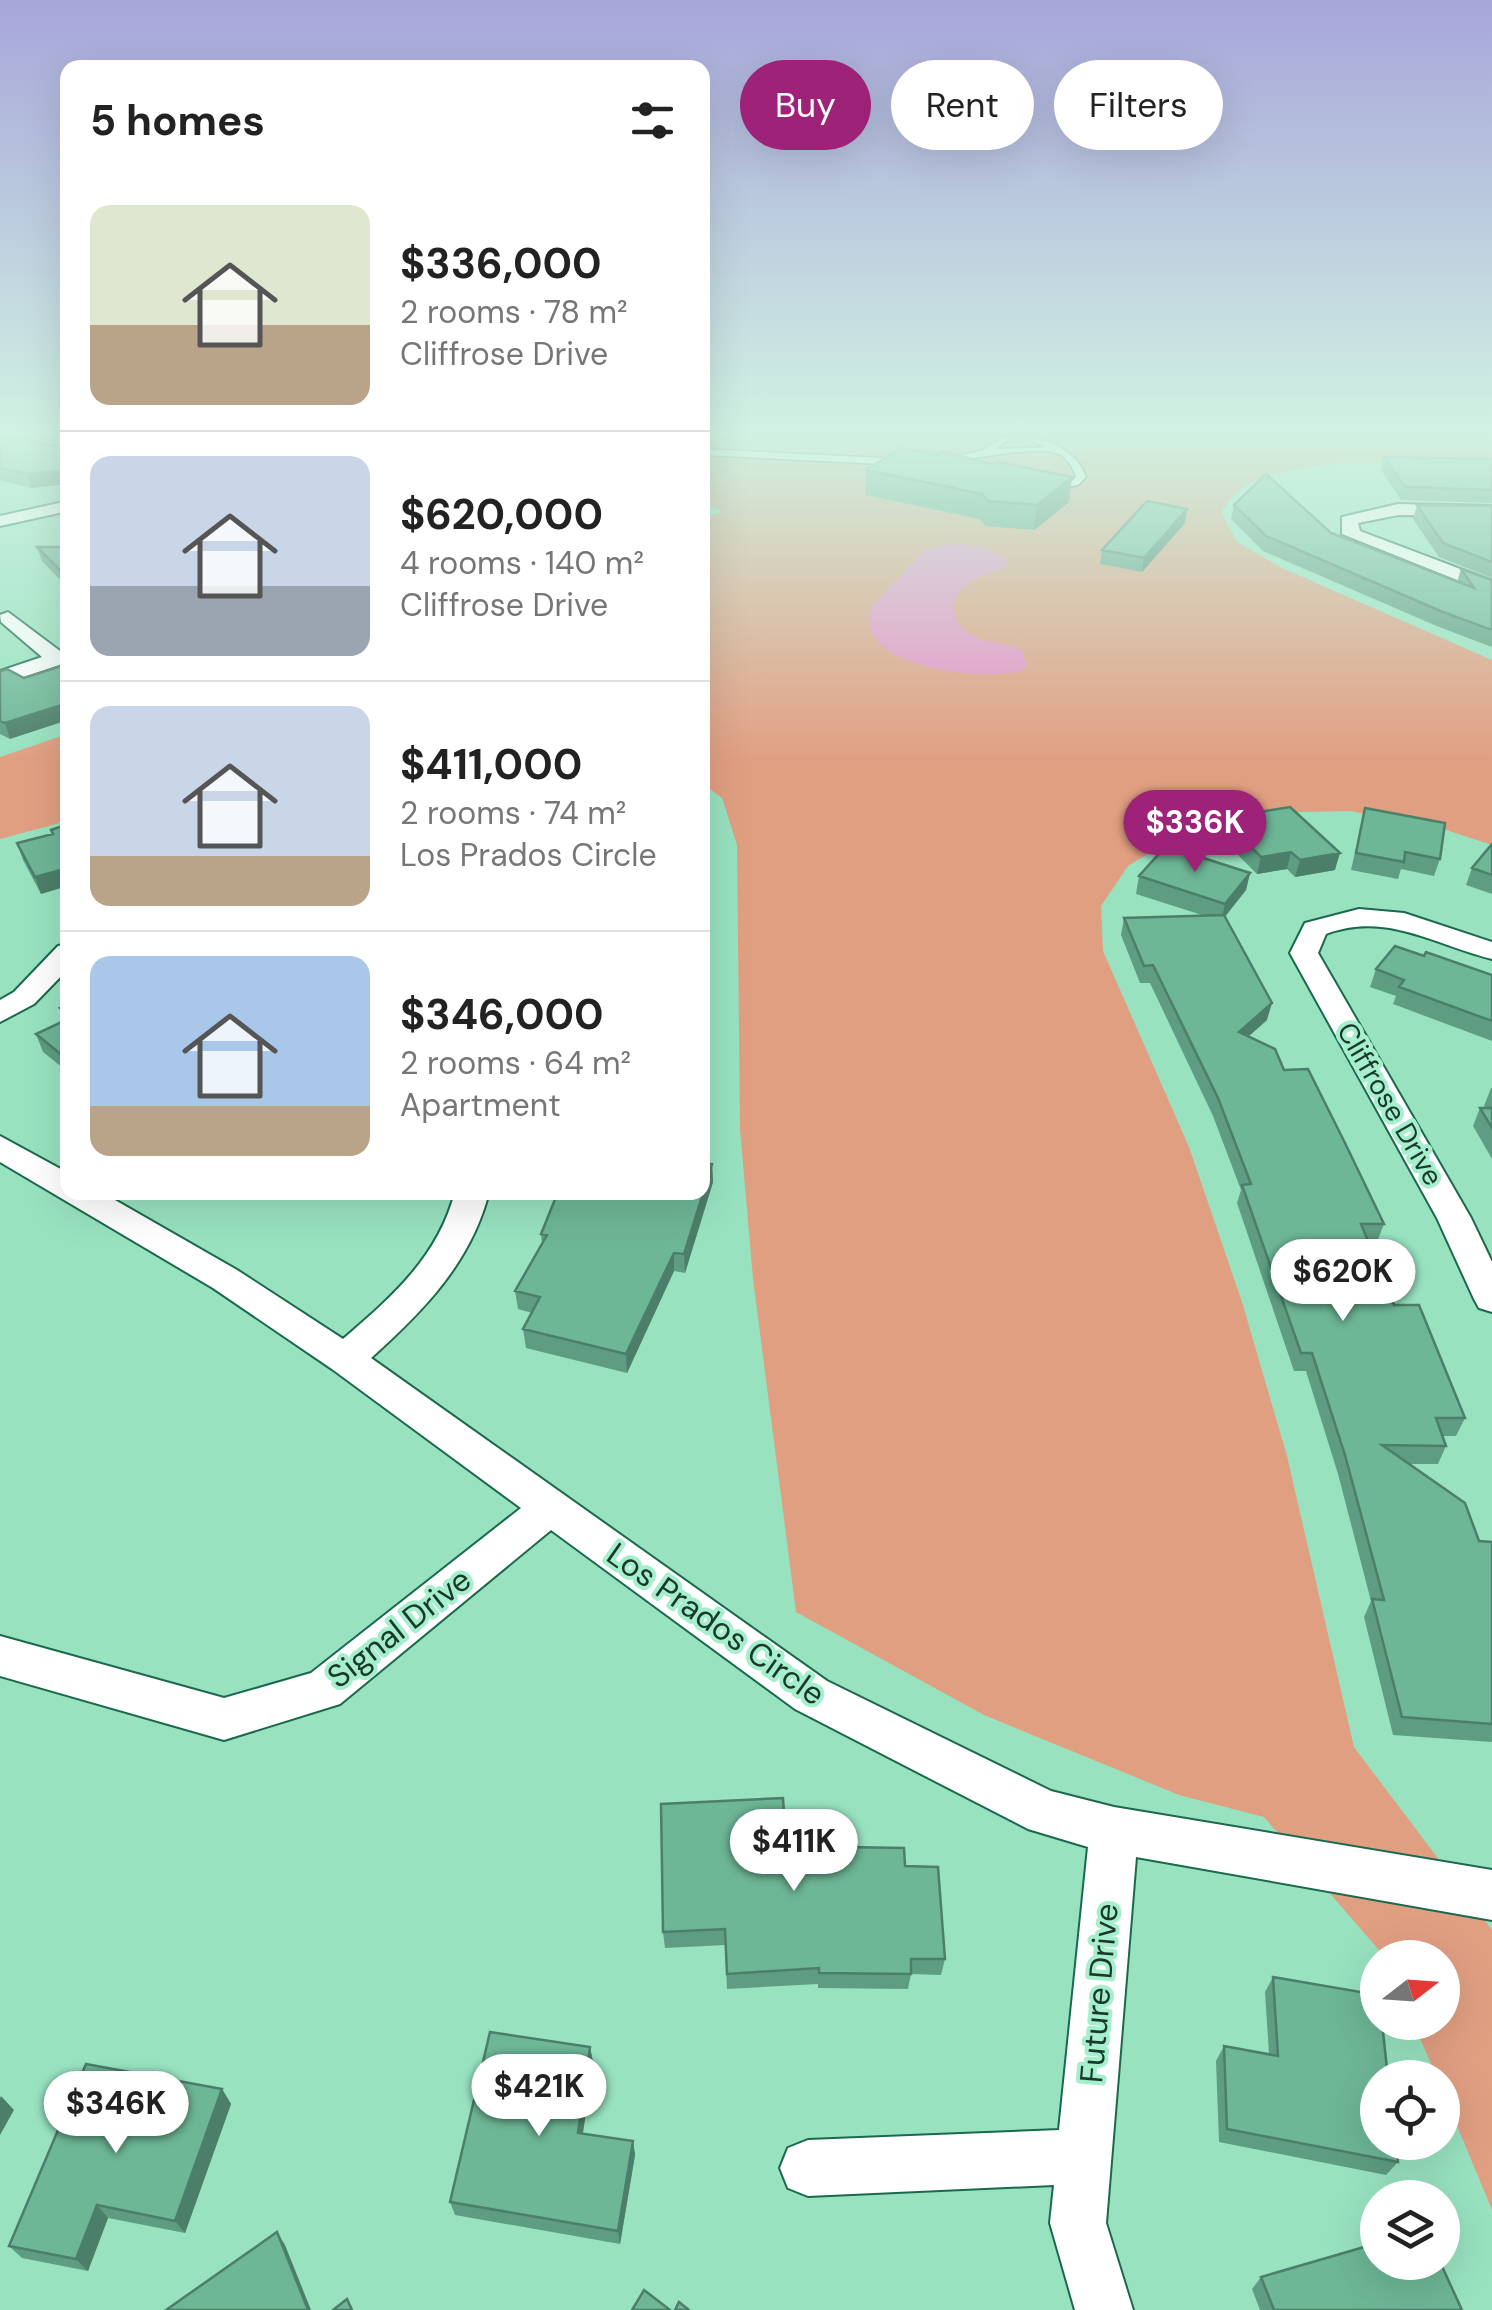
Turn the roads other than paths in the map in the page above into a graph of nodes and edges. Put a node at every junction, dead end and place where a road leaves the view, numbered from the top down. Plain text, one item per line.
1 (1379, 545) edge
2 (1492, 588) edge
3 (8, 618) dead end
4 (60, 656) edge
5 (60, 658) edge
6 (0, 678) edge
7 (1492, 951) edge
8 (60, 960) edge
9 (0, 1013) edge
10 (0, 1148) edge
11 (60, 1184) edge
12 (87, 1200) edge
13 (471, 1200) edge
14 (1492, 1299) edge
15 (345, 1359) junction
16 (550, 1508) junction
17 (0, 1656) edge
18 (1114, 1830) junction
19 (1492, 1895) edge
20 (1084, 2156) junction
21 (808, 2168) dead end
22 (1104, 2310) edge

1 - 2 street
3 - 4 street
5 - 6 street
7 - 14 street, Cliffrose Drive
8 - 9 street
10 - 11 street, Los Prados Circle
12 - 15 street, Los Prados Circle
13 - 15 street
15 - 16 street, Los Prados Circle
16 - 17 street, Signal Drive
16 - 18 street, Los Prados Circle
18 - 19 street, Los Prados Circle
18 - 20 street, Future Drive
20 - 21 street
20 - 22 street, Future Drive

